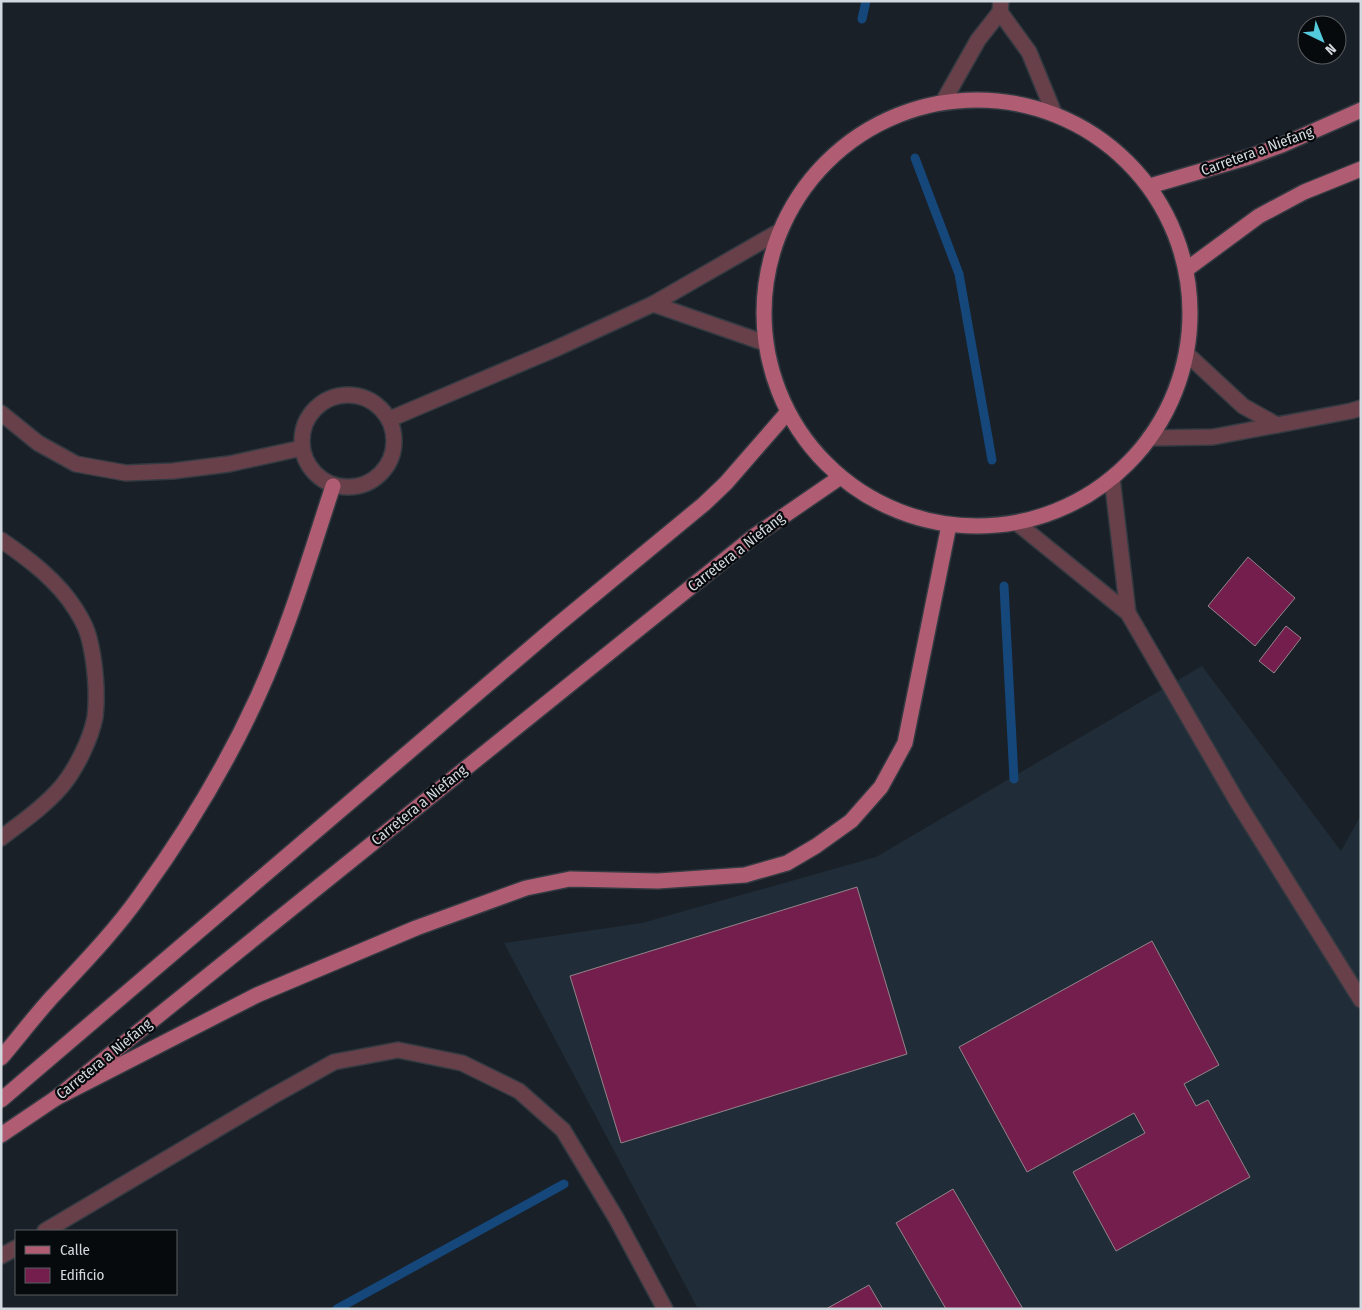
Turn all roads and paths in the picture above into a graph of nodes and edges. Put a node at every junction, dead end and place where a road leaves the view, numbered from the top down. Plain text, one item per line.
1 (1001, 6) edge
2 (943, 102) junction
3 (1361, 110) edge
4 (1054, 113) junction
5 (1361, 169) edge
6 (1150, 186) junction
7 (780, 231) junction
8 (1187, 269) junction
9 (654, 304) junction
10 (765, 343) junction
11 (1186, 354) junction
12 (1361, 408) edge
13 (1, 412) edge
14 (787, 414) junction
15 (390, 419) junction
16 (1277, 425) junction
17 (1149, 438) junction
18 (302, 448) junction
19 (839, 478) junction
20 (1112, 478) junction
21 (334, 486) junction
22 (1017, 523) junction
23 (949, 525) junction
24 (1, 540) edge
25 (1128, 613) junction
26 (1, 838) edge
27 (1361, 1000) edge
28 (1, 1058) edge
29 (56, 1098) junction
30 (1, 1100) edge
31 (1, 1135) edge
32 (47, 1230) edge
33 (15, 1249) edge
34 (1, 1256) edge
35 (664, 1309) edge

1 - 2 street
1 - 4 street
2 - 4 main road
2 - 7 main road
3 - 6 main road, Carretera a Niefang
4 - 6 main road
5 - 8 main road
6 - 8 main road
7 - 9 street
7 - 10 main road
8 - 11 main road
9 - 10 street
9 - 15 street
10 - 14 main road
11 - 16 street
11 - 17 main road
12 - 16 street
13 - 18 street
14 - 19 main road
14 - 30 main road
15 - 18 street
15 - 21 street
16 - 17 street
17 - 20 main road
18 - 21 street
19 - 23 main road
19 - 29 main road, Carretera a Niefang
20 - 22 main road
20 - 25 street
21 - 28 main road
22 - 23 main road
22 - 25 street
23 - 29 main road
24 - 26 street
25 - 27 street
29 - 31 main road, Carretera a Niefang
32 - 35 street
33 - 34 street

